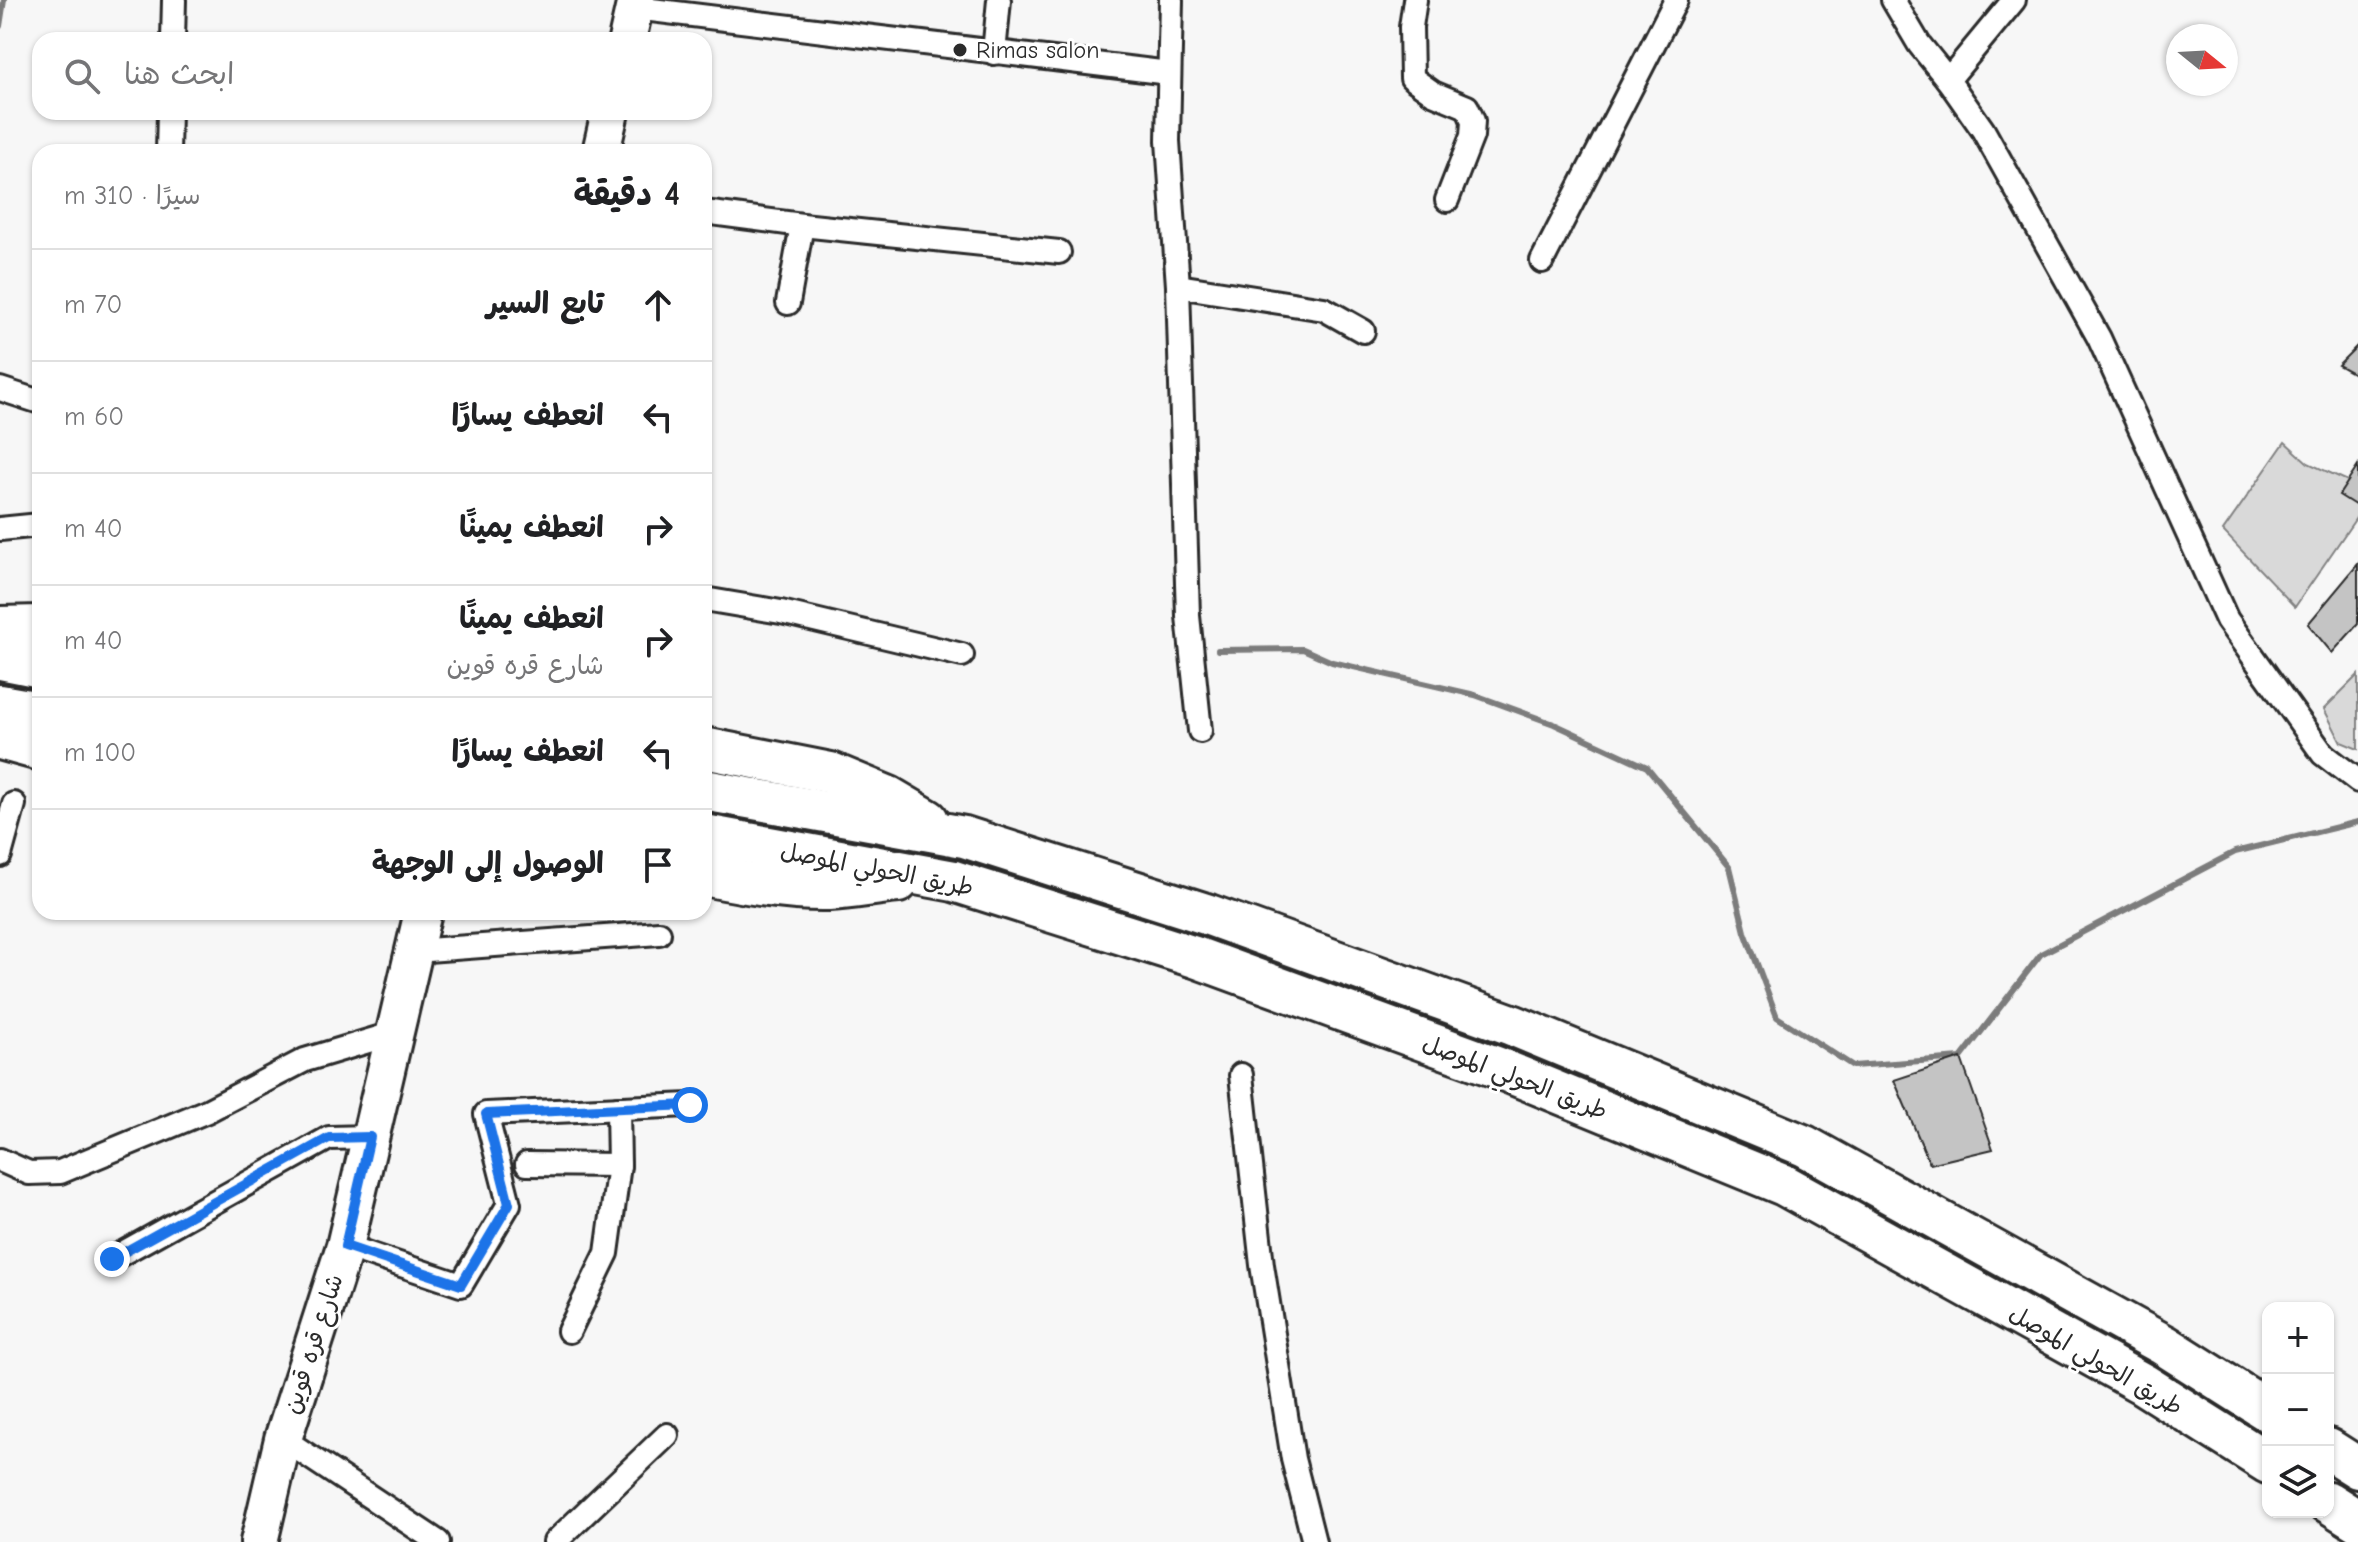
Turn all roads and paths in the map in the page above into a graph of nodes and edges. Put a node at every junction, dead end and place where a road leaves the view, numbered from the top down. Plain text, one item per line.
1 (174, 0) edge
2 (999, 0) edge
3 (1171, 0) edge
4 (1415, 0) edge
5 (1676, 0) edge
6 (1893, 0) edge
7 (2014, 0) edge
8 (633, 16) edge
9 (173, 32) edge
10 (994, 53) junction
11 (1169, 73) junction
12 (1948, 80) junction
13 (169, 120) edge
14 (608, 120) edge
15 (168, 144) edge
16 (603, 144) edge
17 (1447, 200) dead end
18 (712, 213) edge
19 (802, 225) junction
20 (1059, 252) dead end
21 (1542, 261) dead end
22 (1178, 286) junction
23 (788, 303) dead end
24 (1363, 331) dead end
25 (0, 389) edge
26 (32, 399) edge
27 (32, 526) edge
28 (0, 529) edge
29 (712, 600) edge
30 (32, 626) edge
31 (0, 627) edge
32 (962, 655) dead end
33 (16, 716) edge
34 (1200, 731) dead end
35 (32, 739) edge
36 (712, 750) edge
37 (2358, 781) edge
38 (712, 791) edge
39 (14, 804) dead end
40 (712, 836) edge
41 (964, 837) junction
42 (0, 855) edge
43 (712, 876) edge
44 (954, 881) junction
45 (421, 920) edge
46 (659, 933) dead end
47 (414, 951) junction
48 (395, 1033) junction
49 (1241, 1075) dead end
50 (690, 1105) dead end
51 (618, 1108) junction
52 (370, 1137) junction
53 (0, 1160) edge
54 (527, 1164) dead end
55 (619, 1165) junction
56 (345, 1246) junction
57 (112, 1259) dead end
58 (569, 1331) dead end
59 (2262, 1407) edge
60 (667, 1435) dead end
61 (283, 1439) junction
62 (2334, 1453) edge
63 (2262, 1459) edge
64 (2358, 1468) edge
65 (2334, 1506) edge
66 (2358, 1521) edge
67 (259, 1542) edge
68 (438, 1542) edge
69 (555, 1542) edge
70 (1314, 1542) edge

1 - 9 street
2 - 10 street
3 - 11 street
4 - 17 street
5 - 21 street
6 - 12 street
7 - 12 street
8 - 10 street
10 - 11 street
11 - 22 street
12 - 37 street
13 - 15 street
14 - 16 main road
18 - 19 street
19 - 20 street
19 - 23 street
22 - 24 street
22 - 34 street
25 - 26 street
27 - 28 street
29 - 32 street
30 - 31 highway
33 - 35 highway
36 - 41 highway
38 - 41 highway, طريق الحولي الموصل
39 - 42 street
40 - 44 highway, طريق الحولي الموصل
41 - 59 highway, طريق الحولي الموصل
43 - 44 highway
44 - 63 highway, طريق الحولي الموصل
45 - 47 main road, شارع قره قوين
46 - 47 street
47 - 48 main road, شارع قره قوين
48 - 52 main road, شارع قره قوين
48 - 53 street
49 - 70 street
50 - 51 street
51 - 55 street
51 - 56 street
52 - 56 main road, شارع قره قوين
52 - 57 street
54 - 55 street
55 - 58 street
56 - 61 main road, شارع قره قوين
60 - 69 street
61 - 67 main road, شارع قره قوين
61 - 68 street
62 - 64 highway
65 - 66 highway

